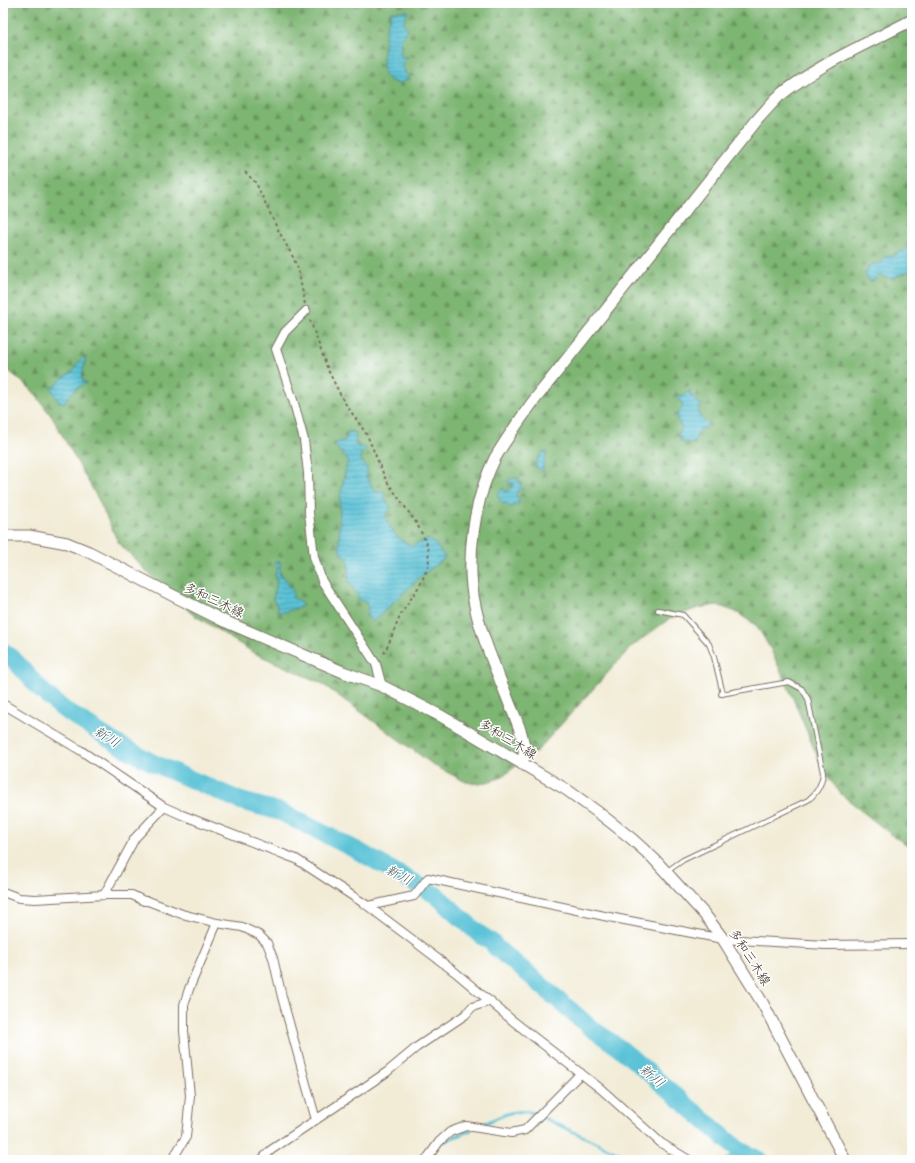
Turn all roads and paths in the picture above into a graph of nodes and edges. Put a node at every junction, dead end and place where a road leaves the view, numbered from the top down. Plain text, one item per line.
1 (912, 20) edge
2 (245, 172) dead end
3 (306, 311) junction
4 (3, 536) edge
5 (658, 610) dead end
6 (376, 664) junction
7 (382, 686) junction
8 (3, 704) edge
9 (522, 764) junction
10 (164, 807) junction
11 (666, 872) junction
12 (3, 892) edge
13 (104, 895) junction
14 (368, 906) junction
15 (217, 923) junction
16 (723, 939) junction
17 (912, 944) edge
18 (491, 1001) junction
19 (581, 1073) junction
20 (316, 1120) junction
21 (842, 1156) edge
22 (172, 1160) edge
23 (261, 1160) edge
24 (426, 1160) edge
25 (689, 1160) edge

1 - 9 main road
2 - 3 path
3 - 6 street
3 - 6 path
4 - 7 main road, 多和三木線
5 - 11 lane
6 - 7 street
7 - 9 main road, 多和三木線
8 - 10 street
9 - 11 main road, 多和三木線
10 - 13 street
10 - 14 street
11 - 16 main road, 多和三木線
12 - 13 street
13 - 15 street
14 - 16 street
14 - 18 street
15 - 20 street
15 - 22 street
16 - 17 street
16 - 21 main road, 多和三木線
18 - 19 street
18 - 20 street
19 - 24 street
19 - 25 street
20 - 23 street

